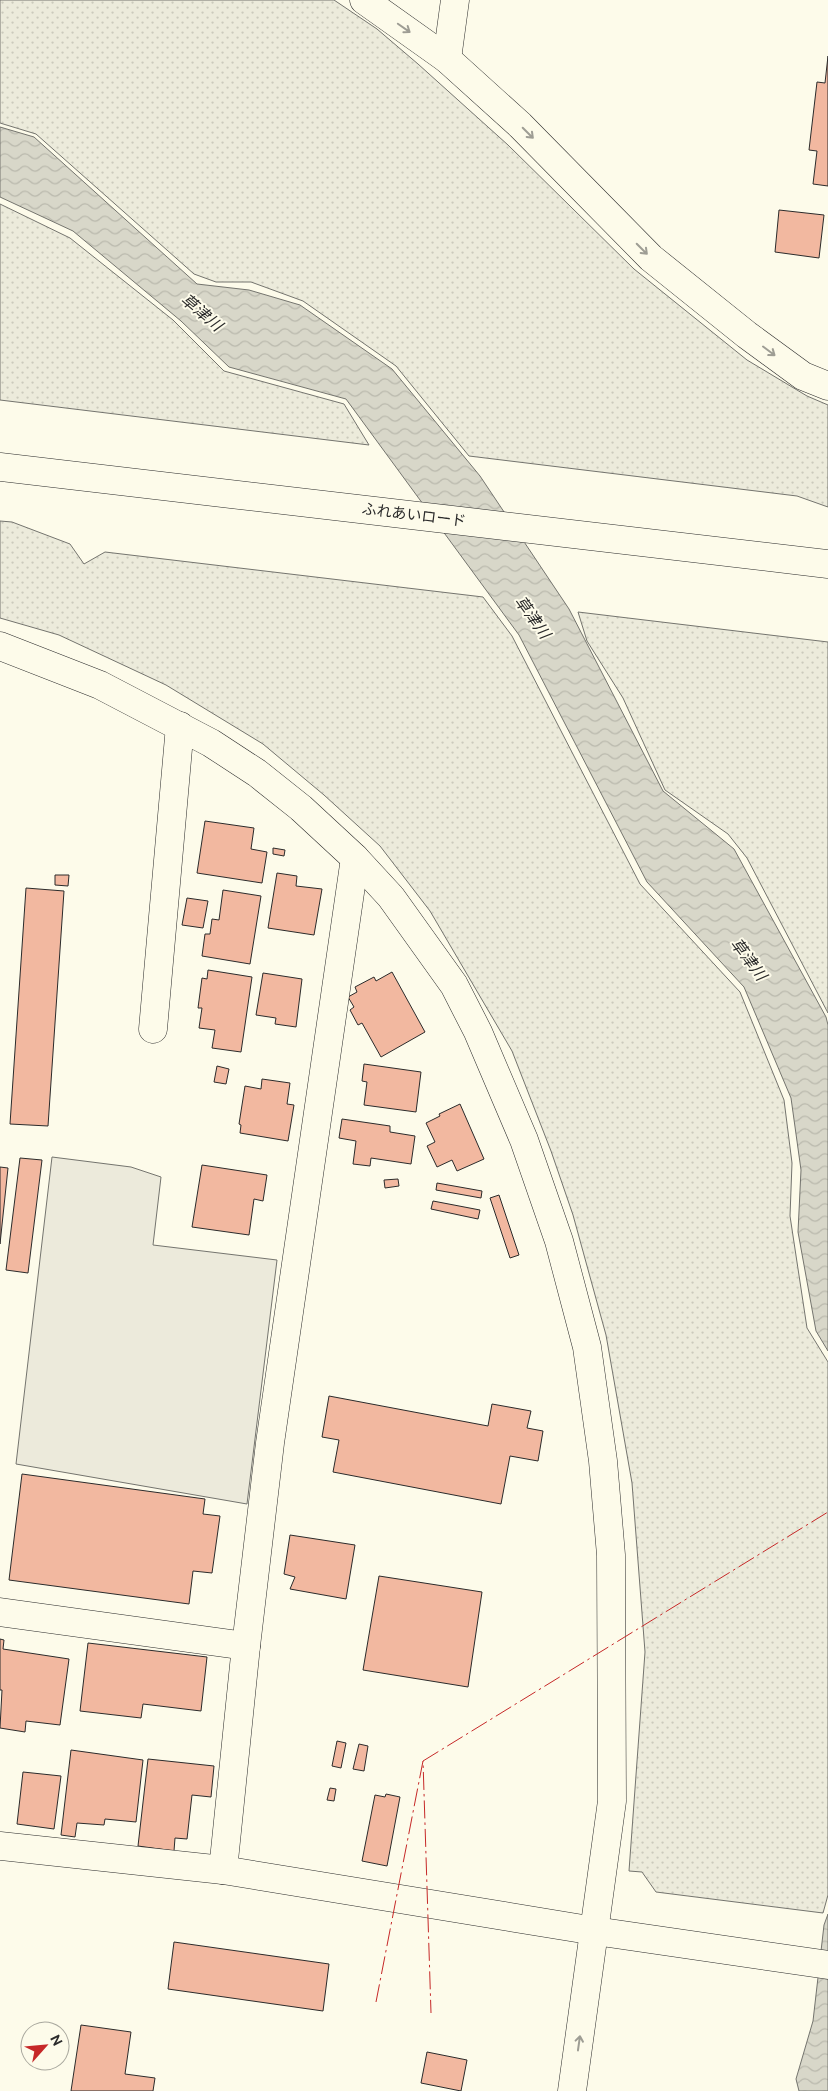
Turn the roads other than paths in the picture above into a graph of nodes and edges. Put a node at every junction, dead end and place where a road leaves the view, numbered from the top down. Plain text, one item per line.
1 (364, 0) edge
2 (455, 0) edge
3 (447, 59) junction
4 (828, 386) edge
5 (12, 468) edge
6 (828, 564) edge
7 (0, 646) edge
8 (180, 726) junction
9 (355, 858) junction
10 (153, 1029) dead end
11 (0, 1612) edge
12 (246, 1646) junction
13 (0, 1846) edge
14 (223, 1870) junction
15 (595, 1931) junction
16 (828, 1965) edge
17 (572, 2091) edge

1 -> 3 street
2 - 3 street
3 -> 4 street
5 - 6 street, ふれあいロード
7 - 8 street
8 - 9 street
8 - 10 street
9 - 12 street
9 - 15 street
11 - 12 street
12 - 14 street
13 - 14 street
14 - 15 street
15 - 16 street
17 -> 15 street

